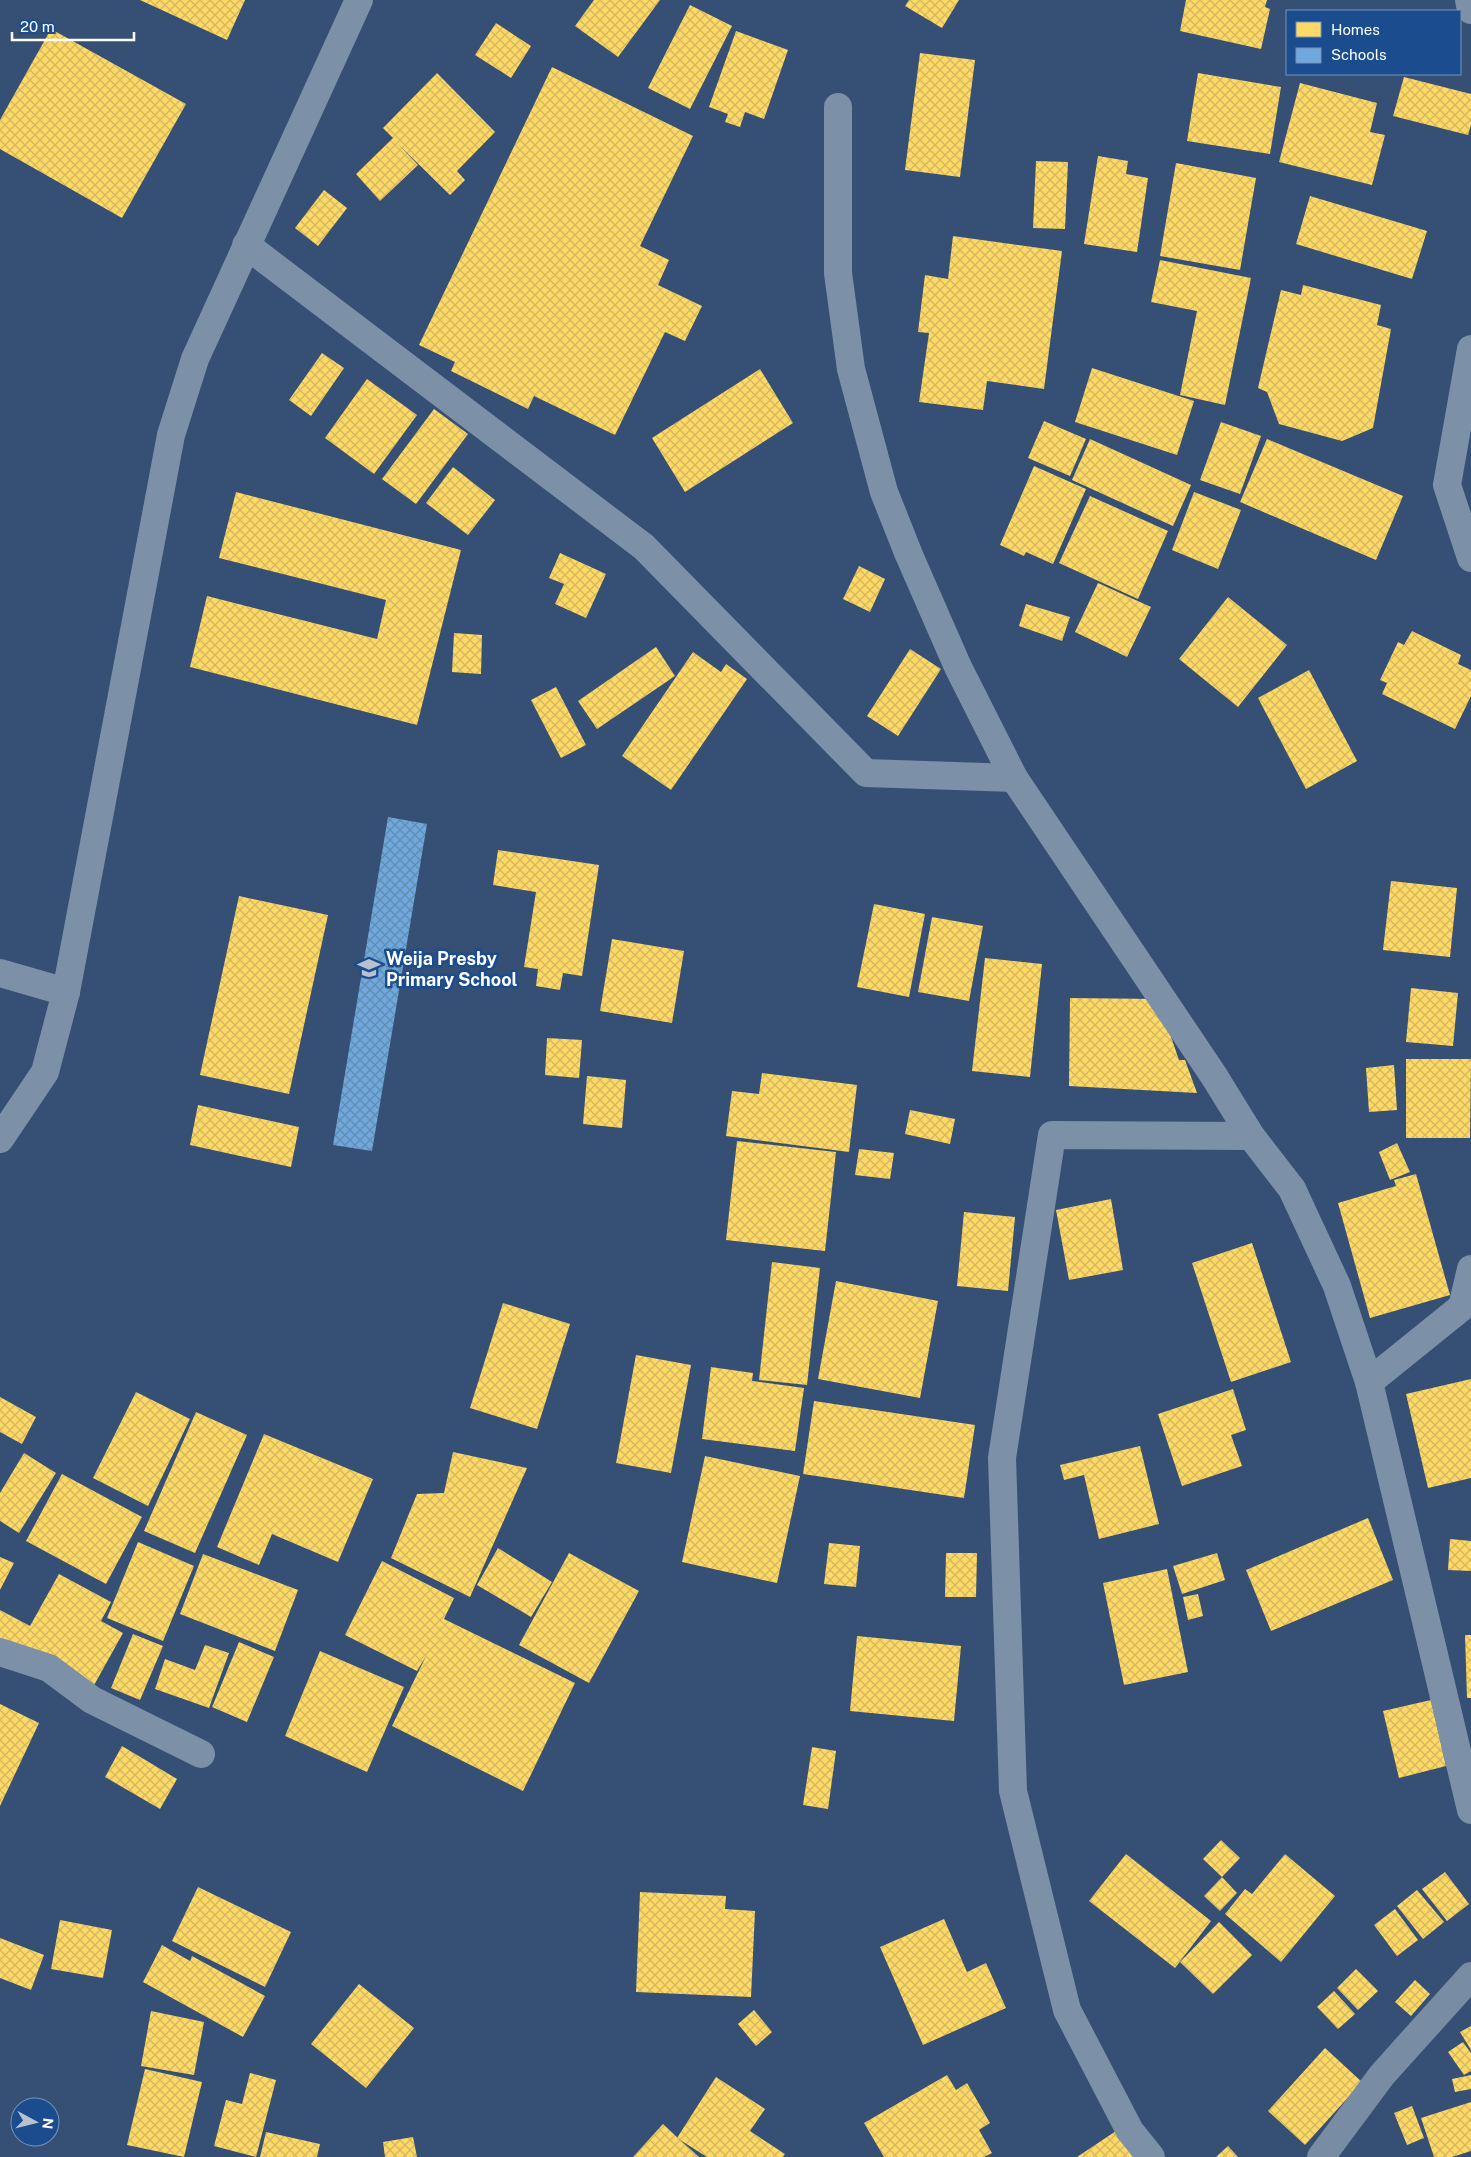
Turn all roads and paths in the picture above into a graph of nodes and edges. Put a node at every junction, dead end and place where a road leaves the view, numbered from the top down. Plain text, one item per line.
1 (359, 0) edge
2 (1469, 0) edge
3 (1471, 10) edge
4 (838, 107) dead end
5 (246, 245) junction
6 (1471, 349) edge
7 (1471, 558) edge
8 (1014, 778) junction
9 (0, 973) edge
10 (66, 992) junction
11 (1251, 1136) junction
12 (0, 1140) edge
13 (1471, 1270) edge
14 (1369, 1382) junction
15 (0, 1652) edge
16 (201, 1754) dead end
17 (1471, 1810) edge
18 (1471, 1976) edge
19 (1152, 2157) edge
20 (1321, 2157) edge

1 - 5 street
2 - 3 street
4 - 8 street
5 - 8 street
5 - 10 street
6 - 7 street
8 - 11 street
9 - 10 street
10 - 12 street
11 - 14 street
11 - 19 street
13 - 14 street
14 - 17 street
15 - 16 street
18 - 20 street

